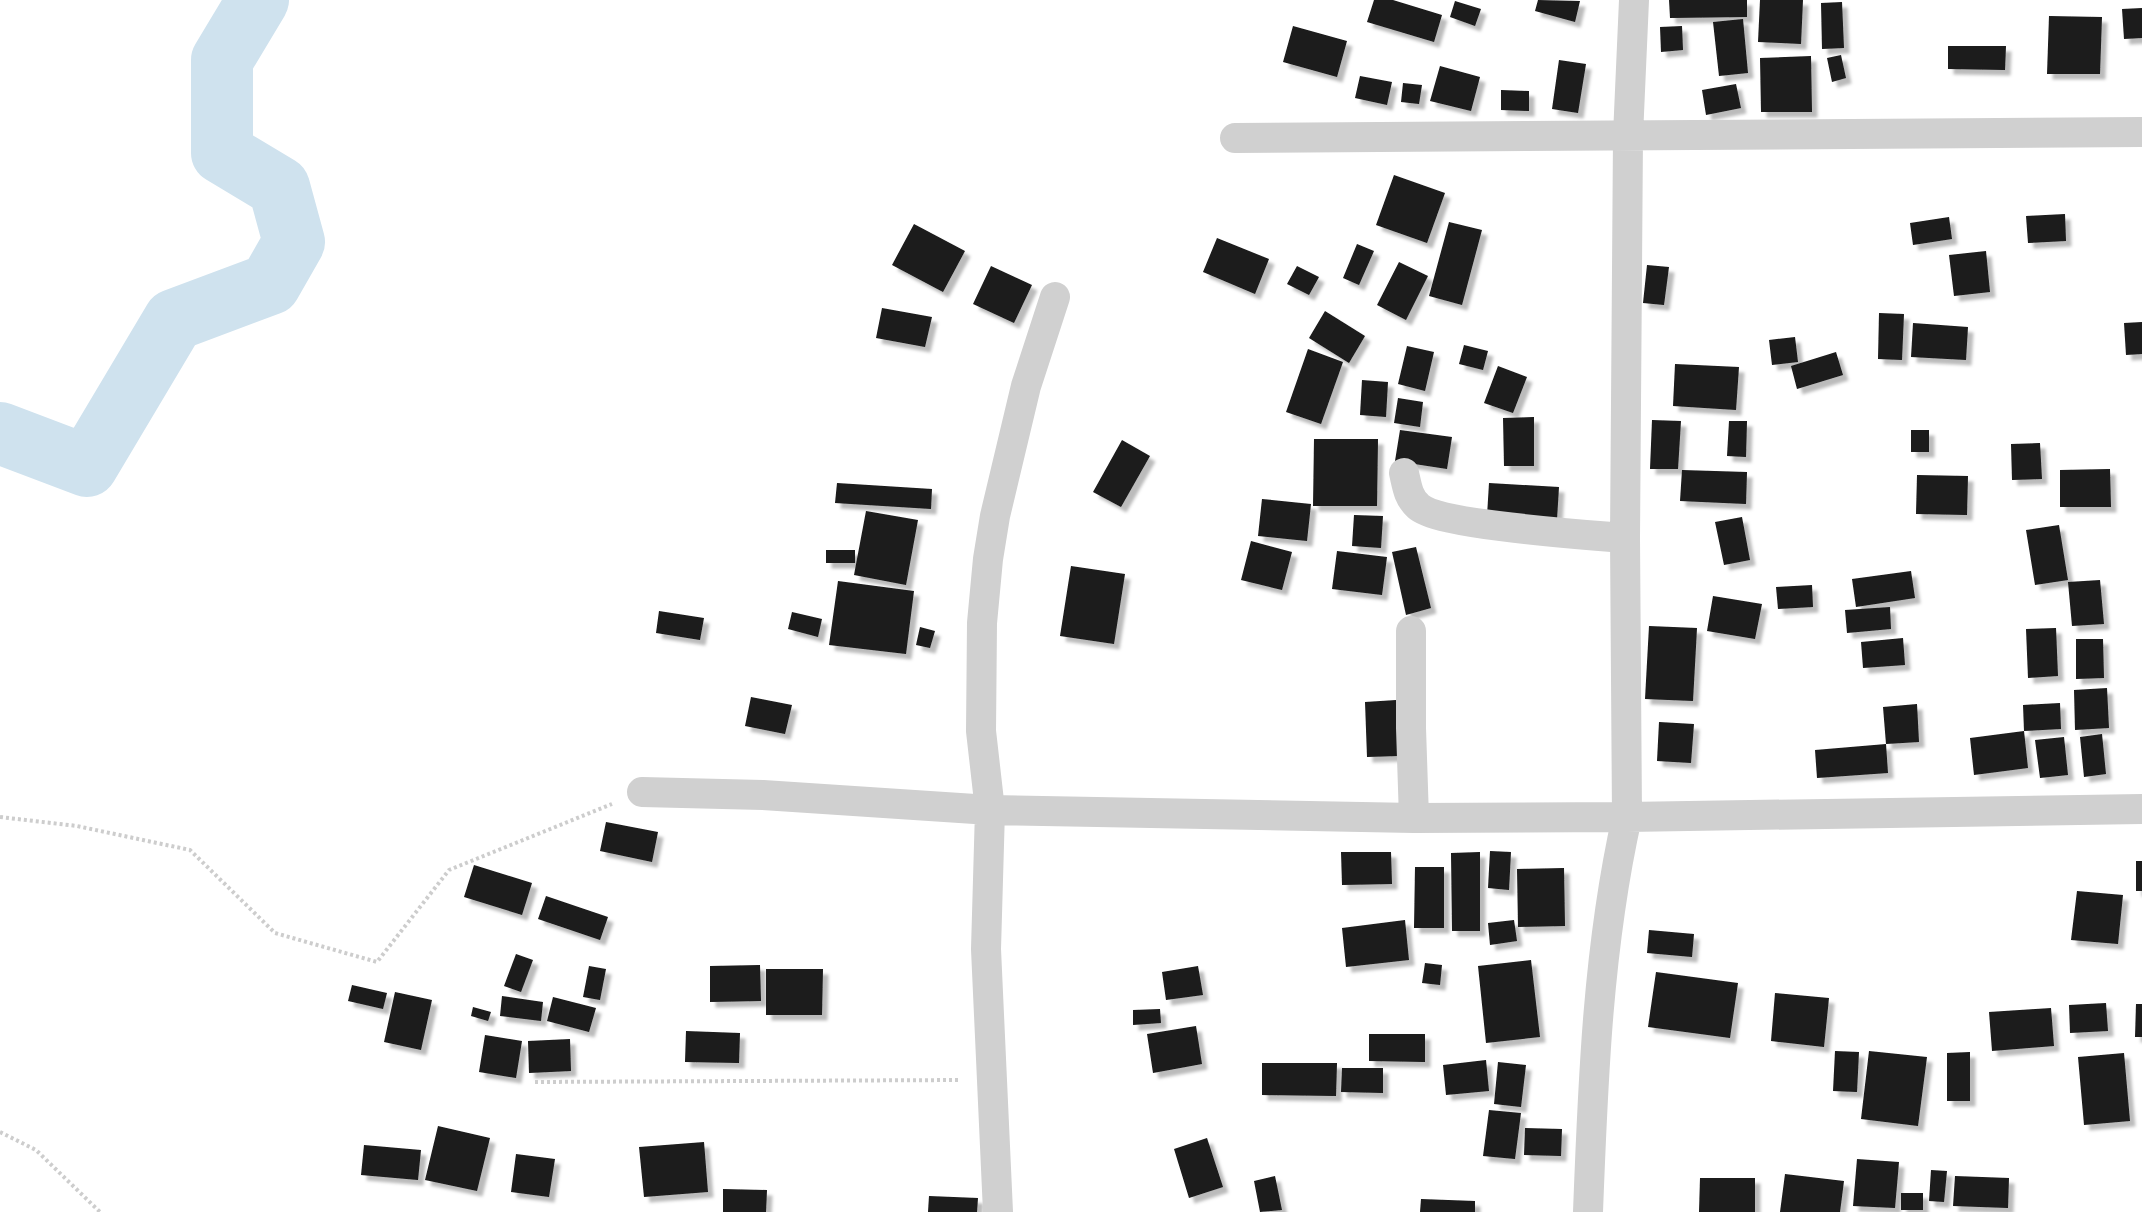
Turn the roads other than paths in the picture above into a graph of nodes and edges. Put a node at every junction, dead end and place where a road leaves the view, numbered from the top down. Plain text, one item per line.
1 (1634, 0) edge
2 (2142, 132) edge
3 (1628, 136) junction
4 (1235, 138) dead end
5 (1055, 297) dead end
6 (1404, 473) dead end
7 (1624, 538) junction
8 (1411, 631) dead end
9 (642, 792) road end
10 (2142, 809) edge
11 (990, 810) junction
12 (1627, 817) junction
13 (1414, 818) junction
14 (998, 1212) edge
15 (1588, 1212) edge

1 - 3 street
2 - 3 street
3 - 4 street
3 - 7 street
5 - 11 street
6 - 7 street
7 - 12 street
8 - 13 street
9 - 11 street
10 - 12 street
11 - 13 street
11 - 14 street
12 - 13 street
12 - 15 street

